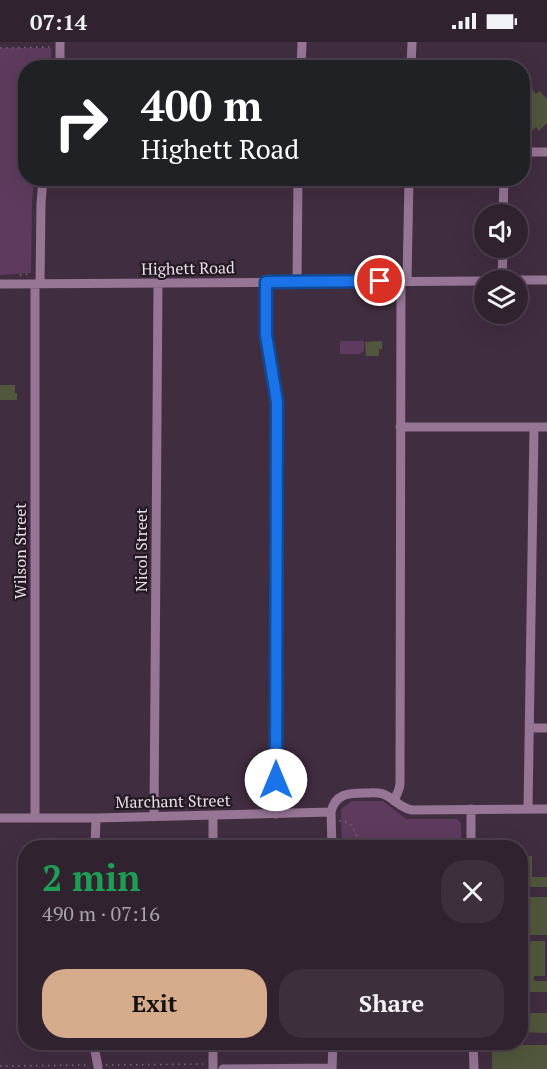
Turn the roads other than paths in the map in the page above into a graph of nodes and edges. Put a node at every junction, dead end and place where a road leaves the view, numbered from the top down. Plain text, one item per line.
1 (302, 42) edge
2 (412, 42) edge
3 (56, 45) edge
4 (59, 60) edge
5 (301, 60) edge
6 (411, 60) edge
7 (530, 152) edge
8 (547, 152) edge
9 (42, 186) edge
10 (298, 186) edge
11 (409, 186) edge
12 (504, 186) edge
13 (503, 204) edge
14 (474, 280) edge
15 (528, 280) edge
16 (547, 280) edge
17 (404, 281) junction
18 (266, 282) junction
19 (297, 282) junction
20 (158, 283) junction
21 (0, 284) edge
22 (38, 284) junction
23 (400, 427) junction
24 (534, 427) junction
25 (547, 427) edge
26 (529, 728) junction
27 (547, 728) edge
28 (399, 777) junction
29 (385, 794) junction
30 (394, 801) junction
31 (471, 809) junction
32 (528, 809) junction
33 (547, 809) edge
34 (276, 814) junction
35 (213, 816) junction
36 (154, 817) junction
37 (331, 817) junction
38 (0, 818) edge
39 (35, 818) junction
40 (96, 818) junction
41 (95, 840) edge
42 (213, 840) edge
43 (332, 840) edge
44 (471, 840) edge
45 (95, 1050) edge
46 (213, 1050) edge
47 (333, 1050) edge
48 (473, 1050) edge
49 (94, 1068) edge
50 (332, 1068) edge
51 (213, 1069) edge
52 (223, 1069) edge
53 (474, 1069) edge

1 - 5 street
2 - 6 street
3 - 4 street
7 - 8 street
9 - 22 street, Wilson Street
10 - 19 street
11 - 17 street
12 - 13 street
14 - 17 street, Highett Road
15 - 16 street, Highett Road
17 - 19 street, Highett Road
17 - 23 street
18 - 19 street, Highett Road
18 - 20 street, Highett Road
18 - 34 street
20 - 22 street, Highett Road
20 - 36 street, Nicol Street
21 - 22 street, Highett Road
22 - 39 street, Wilson Street
23 - 24 street
23 - 28 street
24 - 25 street
24 - 26 street
26 - 27 street
26 - 32 street
28 - 29 street
28 - 30 street
29 - 30 street
29 - 37 street
30 - 31 street
31 - 32 street
31 - 44 street
32 - 33 street
34 - 35 street, Marchant Street
34 - 37 street, Marchant Street
35 - 36 street, Marchant Street
35 - 42 street
36 - 40 street, Marchant Street
37 - 43 street
38 - 39 street, Marchant Street
39 - 40 street, Marchant Street
40 - 41 street
45 - 49 street
46 - 51 street
47 - 50 street
48 - 53 street
50 - 52 street

